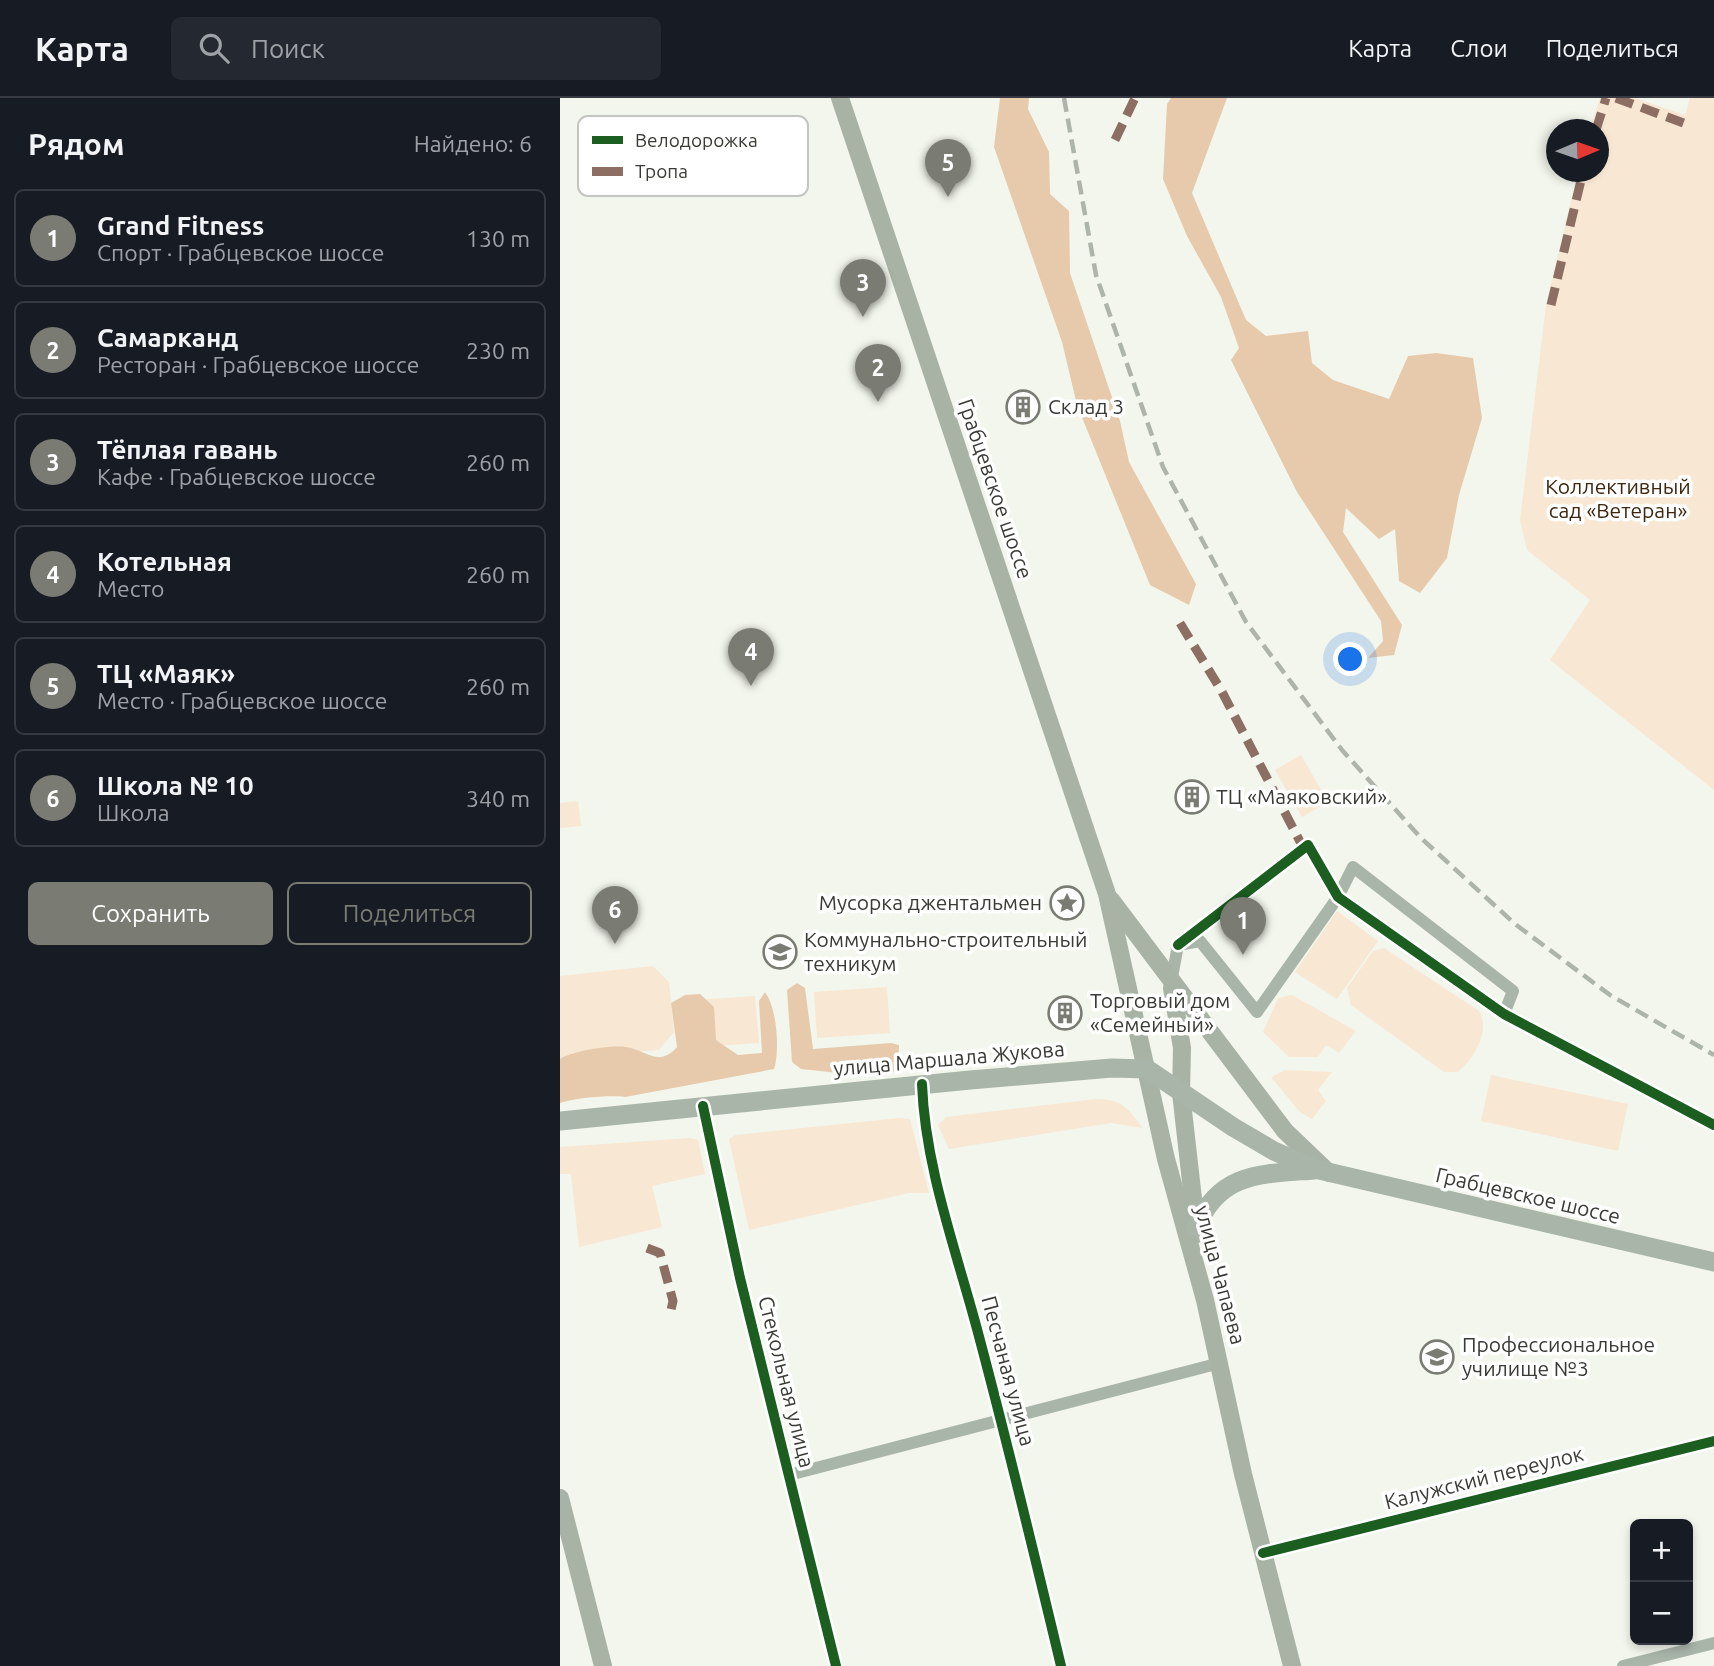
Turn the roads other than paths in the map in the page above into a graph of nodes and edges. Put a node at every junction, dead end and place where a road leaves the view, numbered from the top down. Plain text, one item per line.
1 (840, 98) edge
2 (1107, 894) junction
3 (1338, 897) junction
4 (1178, 945) junction
5 (1171, 983) junction
6 (1504, 1014) junction
7 (1147, 1069) junction
8 (922, 1084) junction
9 (1181, 1093) junction
10 (703, 1106) junction
11 (560, 1121) edge
12 (1714, 1125) edge
13 (1323, 1172) junction
14 (1196, 1228) junction
15 (1714, 1262) edge
16 (1205, 1300) junction
17 (1220, 1363) junction
18 (1001, 1419) junction
19 (1714, 1441) edge
20 (789, 1475) junction
21 (560, 1498) edge
22 (1263, 1553) junction
23 (1714, 1643) edge
24 (603, 1666) edge
25 (836, 1666) edge
26 (1061, 1666) edge
27 (1292, 1666) edge
28 (1623, 1666) edge

1 - 2 main road, Грабцевское шоссе
2 - 5 main road
2 - 7 main road, улица Чапаева
3 - 4 street
3 - 4 street
3 - 6 street
3 - 6 street
4 - 5 street
5 - 9 main road
5 - 13 main road
6 - 12 street
7 - 8 main road, улица Маршала Жукова
7 - 9 main road
7 - 16 main road, улица Чапаева
8 - 10 main road, улица Маршала Жукова
8 - 18 street, Песчаная улица
9 - 13 main road
9 - 14 main road
10 - 11 main road, улица Маршала Жукова
10 - 20 street, Стекольная улица
13 - 14 main road
13 - 15 main road, Грабцевское шоссе
14 - 16 main road
16 - 17 main road, улица Чапаева
17 - 18 street
17 - 22 main road, улица Чапаева
18 - 20 street
18 - 26 street, Песчаная улица
19 - 22 street, Калужский переулок
20 - 25 street, Стекольная улица
21 - 24 main road
22 - 27 main road, улица Чапаева
23 - 28 street

